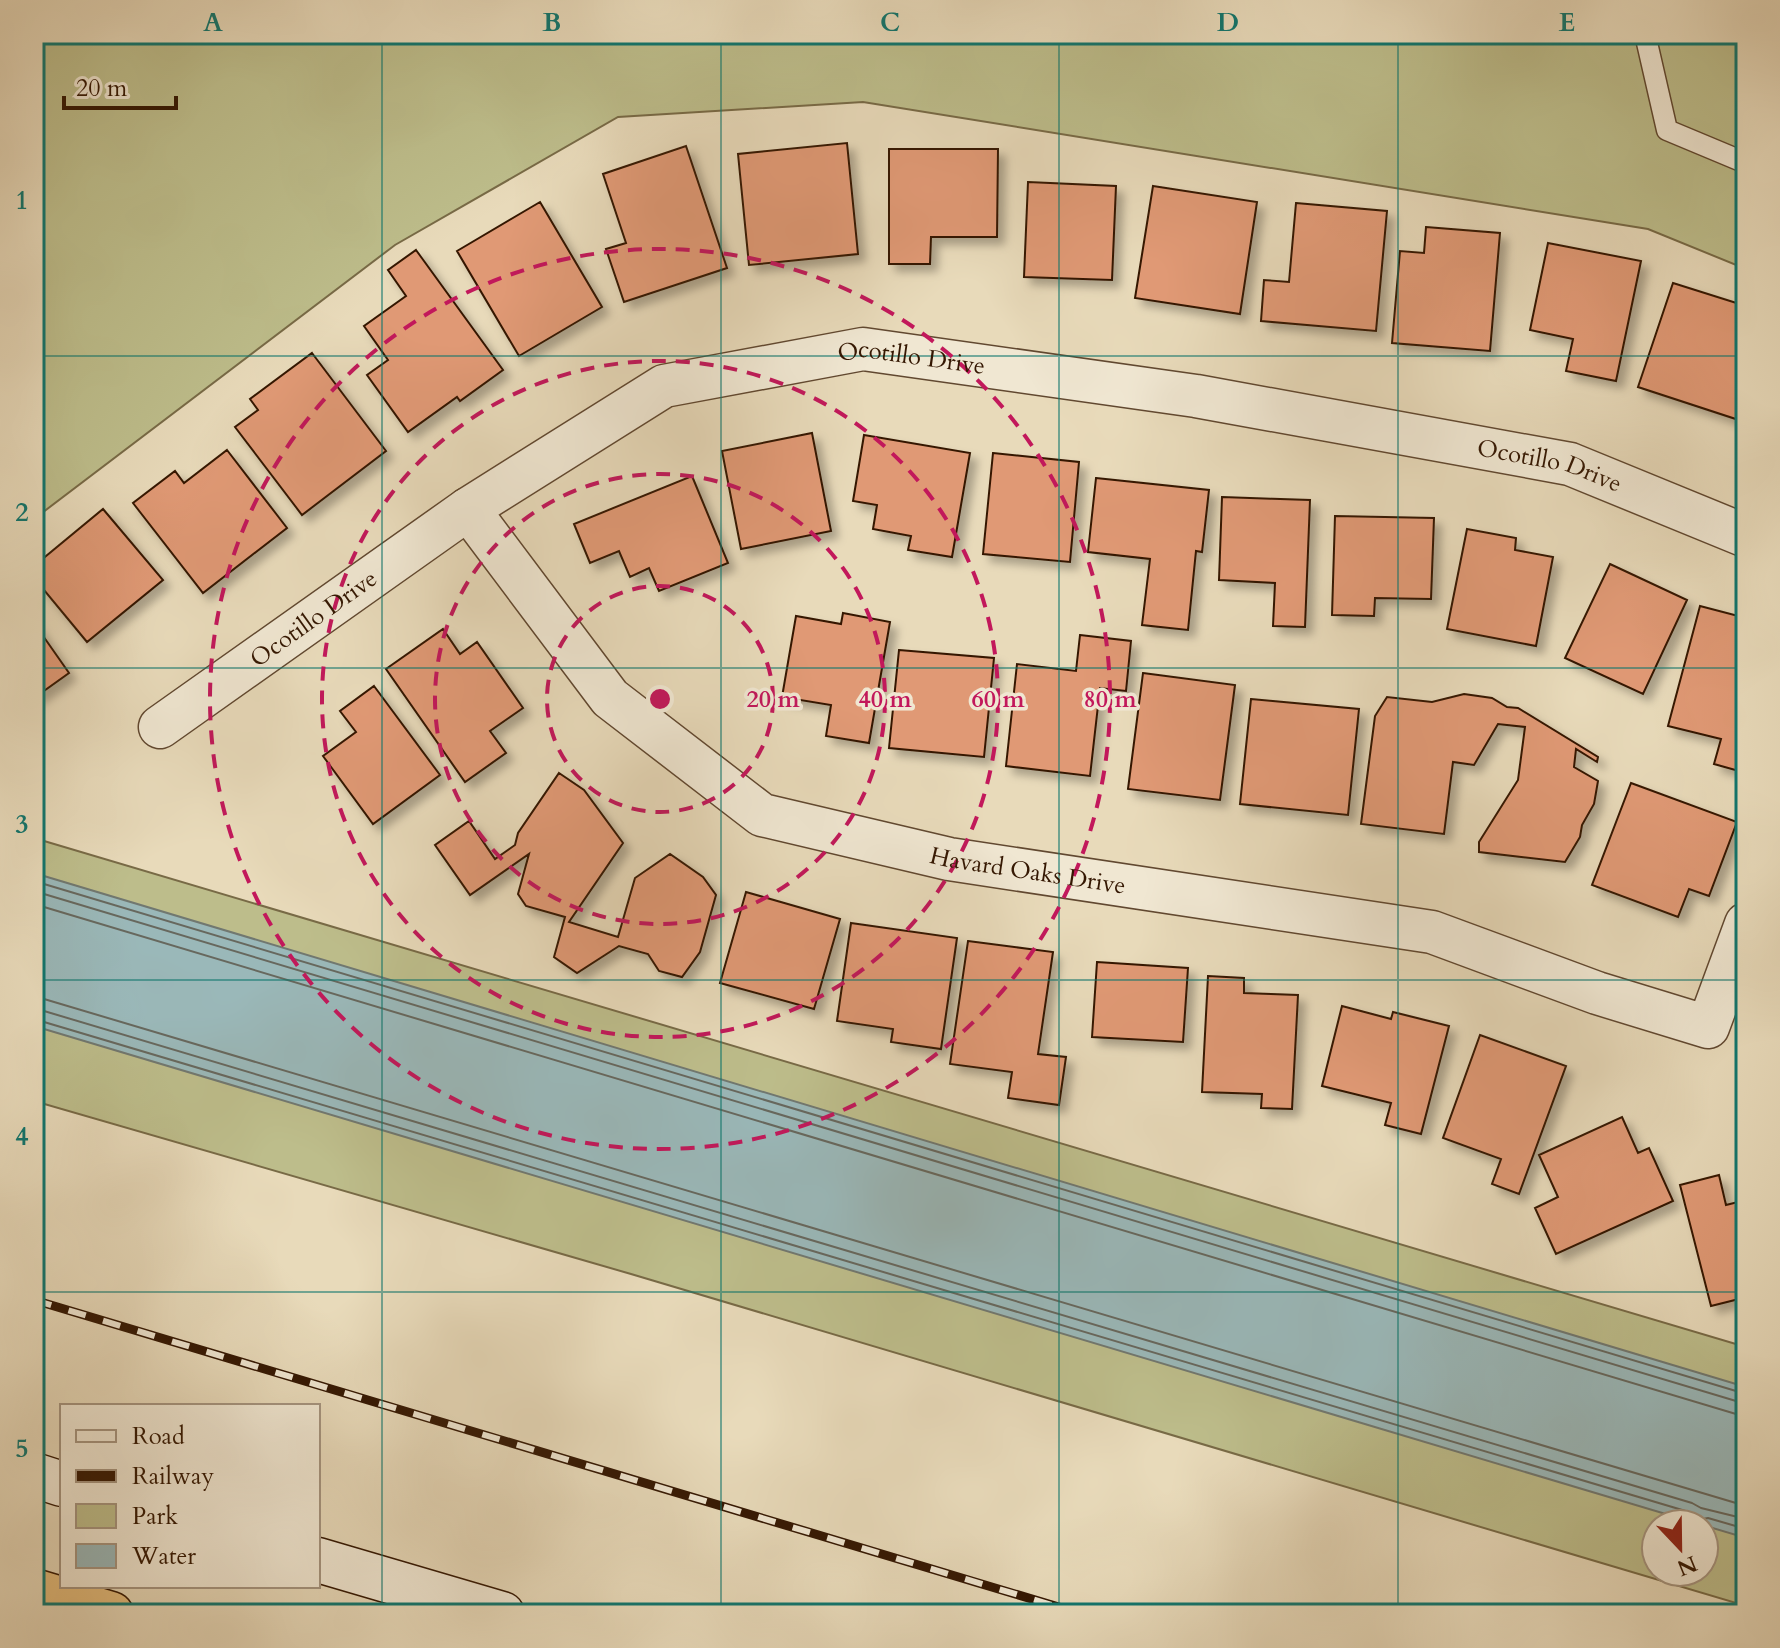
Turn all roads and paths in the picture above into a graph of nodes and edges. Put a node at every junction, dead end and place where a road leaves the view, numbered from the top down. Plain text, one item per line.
1 (1645, 34) edge
2 (1746, 163) edge
3 (468, 509) junction
4 (1746, 536) edge
5 (160, 727) dead end
6 (1746, 924) edge
7 (34, 1475) edge
8 (60, 1483) edge
9 (320, 1561) edge
10 (34, 1591) edge
11 (111, 1614) edge
12 (502, 1614) edge

1 - 2 lane
3 - 4 street, Ocotillo Drive
3 - 5 street, Ocotillo Drive
3 - 6 street, Havard Oaks Drive
7 - 8 main road
9 - 12 main road
10 - 11 highway

